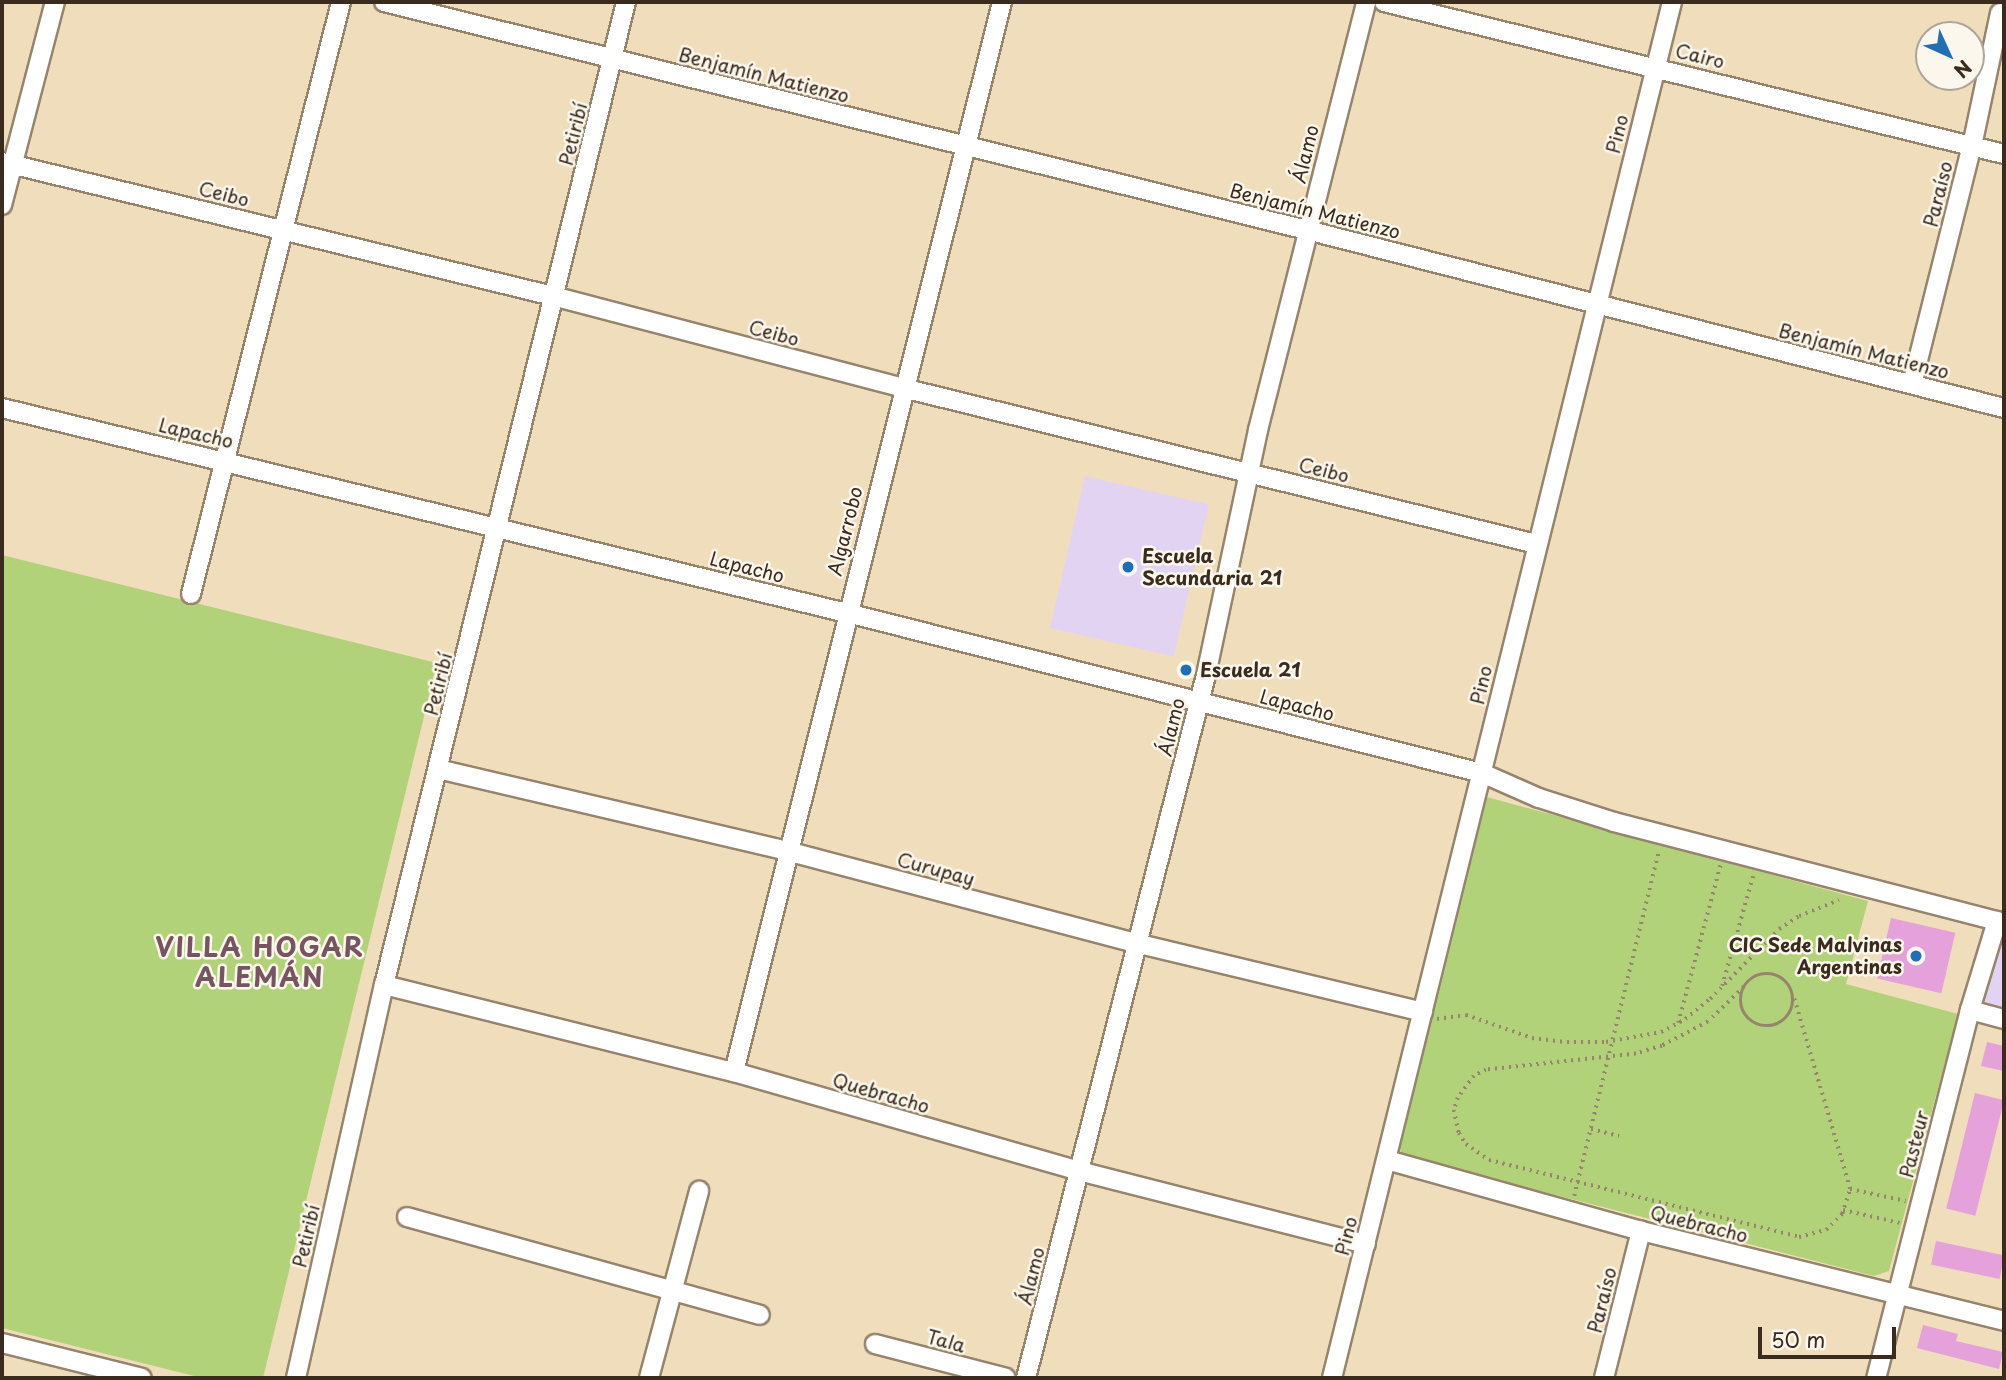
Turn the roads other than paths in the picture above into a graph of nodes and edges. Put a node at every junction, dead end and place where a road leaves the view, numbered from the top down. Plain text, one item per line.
1 (55, 2) edge
2 (341, 2) edge
3 (384, 2) edge
4 (626, 2) edge
5 (1002, 2) edge
6 (1366, 2) edge
7 (1384, 2) edge
8 (1672, 2) edge
9 (2000, 13) dead end
10 (614, 59) junction
11 (1655, 66) junction
12 (966, 146) junction
13 (1972, 146) junction
14 (2004, 154) edge
15 (6, 163) edge
16 (2, 205) edge
17 (283, 230) junction
18 (1307, 230) junction
19 (553, 296) junction
20 (1596, 305) junction
21 (1912, 384) junction
22 (903, 388) junction
23 (2, 408) edge
24 (2004, 408) edge
25 (224, 461) junction
26 (1249, 473) junction
27 (499, 528) junction
28 (1536, 544) junction
29 (191, 594) dead end
30 (847, 613) junction
31 (1199, 703) junction
32 (438, 769) junction
33 (1482, 773) junction
34 (787, 851) junction
35 (1997, 921) joint
36 (1140, 944) junction
37 (384, 985) junction
38 (1970, 1010) junction
39 (1422, 1018) junction
40 (2004, 1019) edge
41 (734, 1072) junction
42 (1387, 1160) junction
43 (1079, 1171) junction
44 (699, 1191) dead end
45 (407, 1217) dead end
46 (1641, 1231) junction
47 (1366, 1244) junction
48 (673, 1290) junction
49 (1897, 1294) junction
50 (760, 1315) dead end
51 (2004, 1321) edge
52 (2, 1343) edge
53 (875, 1344) dead end
54 (142, 1378) edge
55 (296, 1378) edge
56 (649, 1378) edge
57 (1006, 1378) edge
58 (1026, 1378) edge
59 (1332, 1378) edge
60 (1604, 1378) edge
61 (1875, 1378) edge

1 - 15 street
2 - 17 street
3 - 10 street, Benjamín Matienzo
4 - 10 street, Petiribí
5 - 12 street, Algarrobo
6 - 18 street, Álamo
7 - 11 street, Cairo
8 - 11 street, Pino
9 - 13 street, Paraíso
10 - 12 street, Benjamín Matienzo
10 - 19 street, Petiribí
11 - 13 street, Cairo
11 - 20 street, Pino
12 - 18 street, Benjamín Matienzo
12 - 22 street, Algarrobo
13 - 14 street, Cairo
13 - 21 street, Paraíso
15 - 16 street
15 - 17 street, Ceibo
17 - 19 street, Ceibo
17 - 25 street
18 - 20 street, Benjamín Matienzo
18 - 26 street, Álamo
19 - 22 street, Ceibo
19 - 27 street, Petiribí
20 - 21 street, Benjamín Matienzo
20 - 28 street, Pino
21 - 24 street, Benjamín Matienzo
22 - 26 street, Ceibo
22 - 30 street, Algarrobo
23 - 25 street, Lapacho
25 - 27 street, Lapacho
25 - 29 street
26 - 28 street, Ceibo
26 - 31 street, Álamo
27 - 30 street, Lapacho
27 - 32 street, Petiribí
28 - 33 street, Pino
30 - 31 street, Lapacho
30 - 34 street, Algarrobo
31 - 33 street, Lapacho
31 - 36 street, Álamo
32 - 34 street, Curupay
32 - 37 street, Petiribí
33 - 35 street, Lapacho
33 - 39 street, Pino
34 - 36 street, Curupay
34 - 41 street, Algarrobo
35 - 38 street, Pasteur
36 - 39 street, Curupay
36 - 43 street, Álamo
37 - 41 street, Quebracho
37 - 55 street, Petiribí
38 - 40 street
38 - 49 street, Pasteur
39 - 42 street, Pino
41 - 43 street, Quebracho
42 - 46 street, Quebracho
42 - 47 street, Pino
43 - 47 street, Quebracho
43 - 58 street, Álamo
44 - 48 street
45 - 48 street
46 - 49 street, Quebracho
46 - 60 street, Paraíso
47 - 59 street, Pino
48 - 50 street
48 - 56 street
49 - 51 street, Quebracho
49 - 61 street, Pasteur
52 - 54 street
53 - 57 street, Tala

